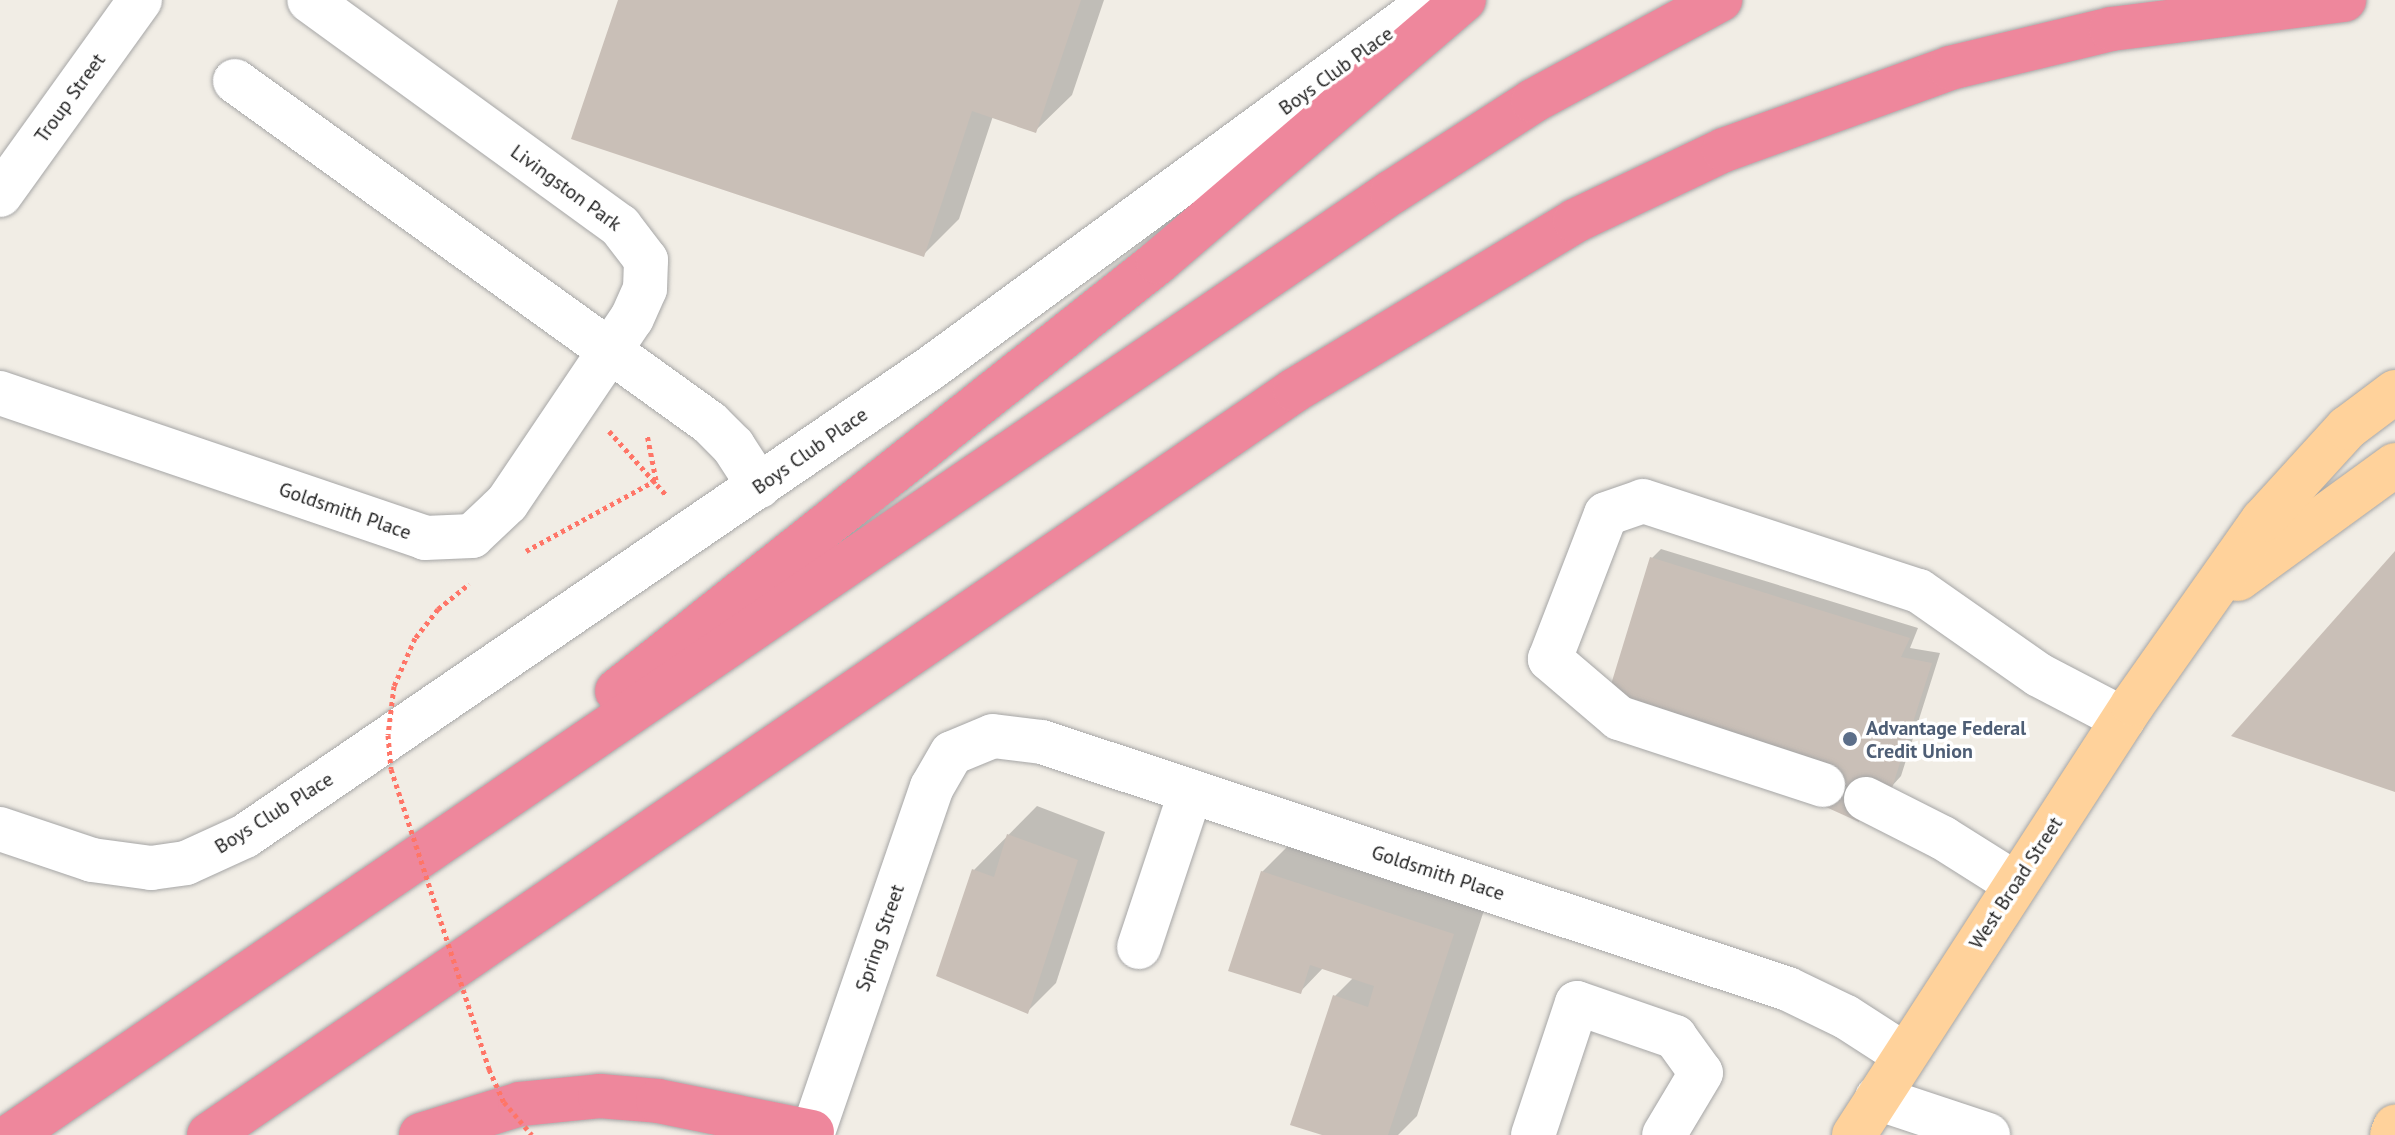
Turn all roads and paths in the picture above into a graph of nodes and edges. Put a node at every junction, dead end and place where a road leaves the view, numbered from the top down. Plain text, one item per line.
1 (140, 0) edge
2 (309, 0) edge
3 (1433, 0) edge
4 (1464, 0) edge
5 (1720, 0) edge
6 (2344, 0) edge
7 (235, 81) dead end
8 (0, 195) edge
9 (610, 352) junction
10 (2395, 392) edge
11 (0, 393) edge
12 (577, 399) junction
13 (2395, 465) edge
14 (656, 480) junction
15 (759, 486) junction
16 (690, 533) junction
17 (523, 553) dead end
18 (474, 580) dead end
19 (2182, 633) junction
20 (2123, 719) junction
21 (959, 747) joint
22 (1823, 785) dead end
23 (1191, 791) junction
24 (1866, 799) dead end
25 (0, 829) edge
26 (2016, 884) junction
27 (296, 943) junction
28 (1139, 947) dead end
29 (1905, 1055) junction
30 (1877, 1098) junction
31 (2395, 1127) edge
32 (816, 1134) edge
33 (12, 1135) edge
34 (209, 1135) edge
35 (421, 1135) edge
36 (532, 1135) edge
37 (1533, 1135) edge
38 (1664, 1135) edge
39 (1854, 1135) edge
40 (1988, 1135) edge
41 (2392, 1135) edge

1 - 8 street, Troup Street
2 - 9 street, Livingston Park
3 - 15 street, Boys Club Place
4 - 27 highway
5 - 27 highway
6 - 34 highway
7 - 9 street
9 - 12 street, Goldsmith Place
9 - 15 street
10 - 19 main road, West Broad Street
11 - 12 street, Goldsmith Place
12 - 14 path
13 - 19 main road, West Broad Street
14 - 16 path
14 - 17 path
15 - 16 street, Boys Club Place
16 - 25 street, Boys Club Place
18 - 36 path, bridge
19 - 20 main road, West Broad Street
20 - 22 street
20 - 26 main road, West Broad Street
21 - 23 street, Goldsmith Place
21 - 32 street, Spring Street
23 - 28 street
23 - 29 street, Goldsmith Place
24 - 26 street
26 - 29 main road, West Broad Street
27 - 33 highway
29 - 30 main road, West Broad Street
30 - 39 main road, West Broad Street
30 - 40 street
31 - 41 main road
32 - 35 highway
37 - 38 street

